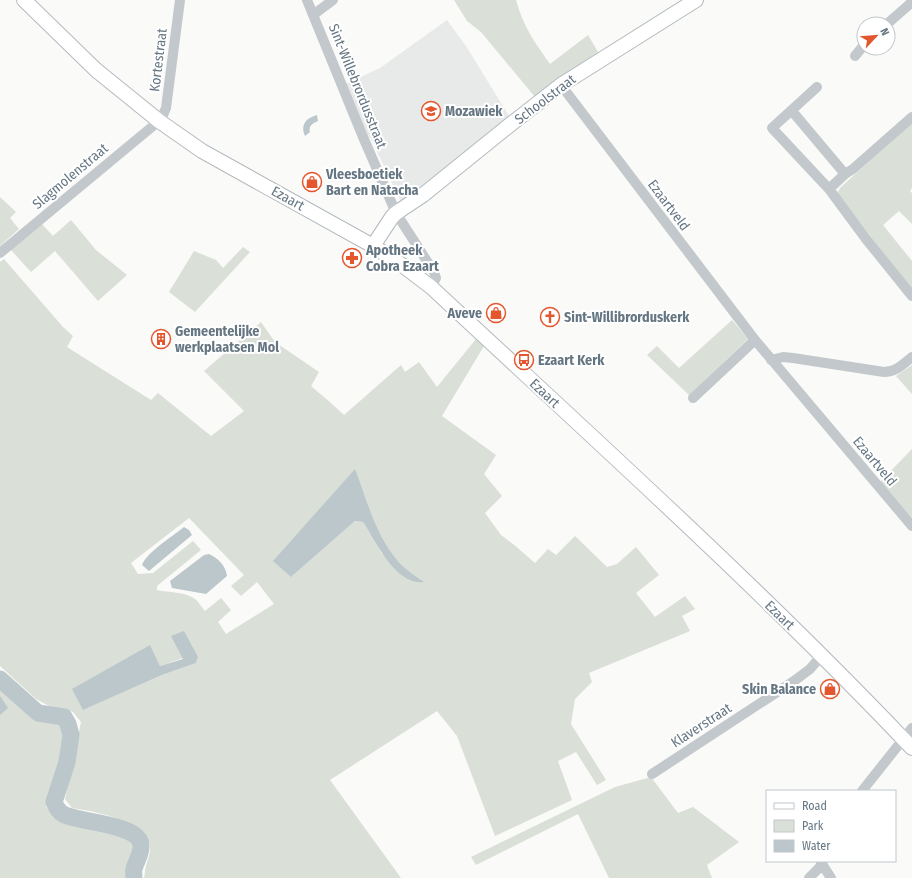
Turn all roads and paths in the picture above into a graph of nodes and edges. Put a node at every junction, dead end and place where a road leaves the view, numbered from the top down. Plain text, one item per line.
1 (24, 0) edge
2 (180, 0) edge
3 (307, 0) edge
4 (333, 0) edge
5 (696, 0) edge
6 (912, 2) edge
7 (313, 15) junction
8 (896, 16) edge
9 (561, 85) junction
10 (818, 87) dead end
11 (792, 111) junction
12 (912, 117) edge
13 (158, 121) junction
14 (845, 174) junction
15 (829, 190) junction
16 (396, 213) junction
17 (373, 246) junction
18 (0, 253) edge
19 (430, 287) junction
20 (912, 296) edge
21 (755, 340) junction
22 (912, 357) edge
23 (771, 360) junction
24 (693, 398) dead end
25 (912, 526) edge
26 (822, 655) junction
27 (909, 738) edge
28 (652, 774) dead end
29 (863, 790) edge
30 (822, 862) edge
31 (809, 878) edge
32 (831, 878) edge

1 - 13 main road, Ezaart
2 - 13 street, Kortestraat
3 - 7 street, Sint-Willebrordusstraat
4 - 7 street
5 - 9 main road, Schoolstraat
6 - 8 street
7 - 16 street, Sint-Willebrordusstraat
9 - 16 main road, Schoolstraat
9 - 21 street, Ezaartveld
10 - 11 street
11 - 14 street
11 - 15 street
12 - 14 street
13 - 17 main road, Ezaart
13 - 18 street, Slagmolenstraat
14 - 15 street
15 - 20 street
16 - 17 main road, Schoolstraat
16 - 19 street, Sint-Willebrordusstraat
17 - 19 main road, Ezaart
19 - 26 main road, Ezaart
21 - 23 street, Ezaartveld
21 - 24 street
22 - 23 street
23 - 25 street, Ezaartveld
26 - 27 main road, Ezaart
26 - 28 street, Klaverstraat
27 - 29 street
30 - 31 street
30 - 32 street

